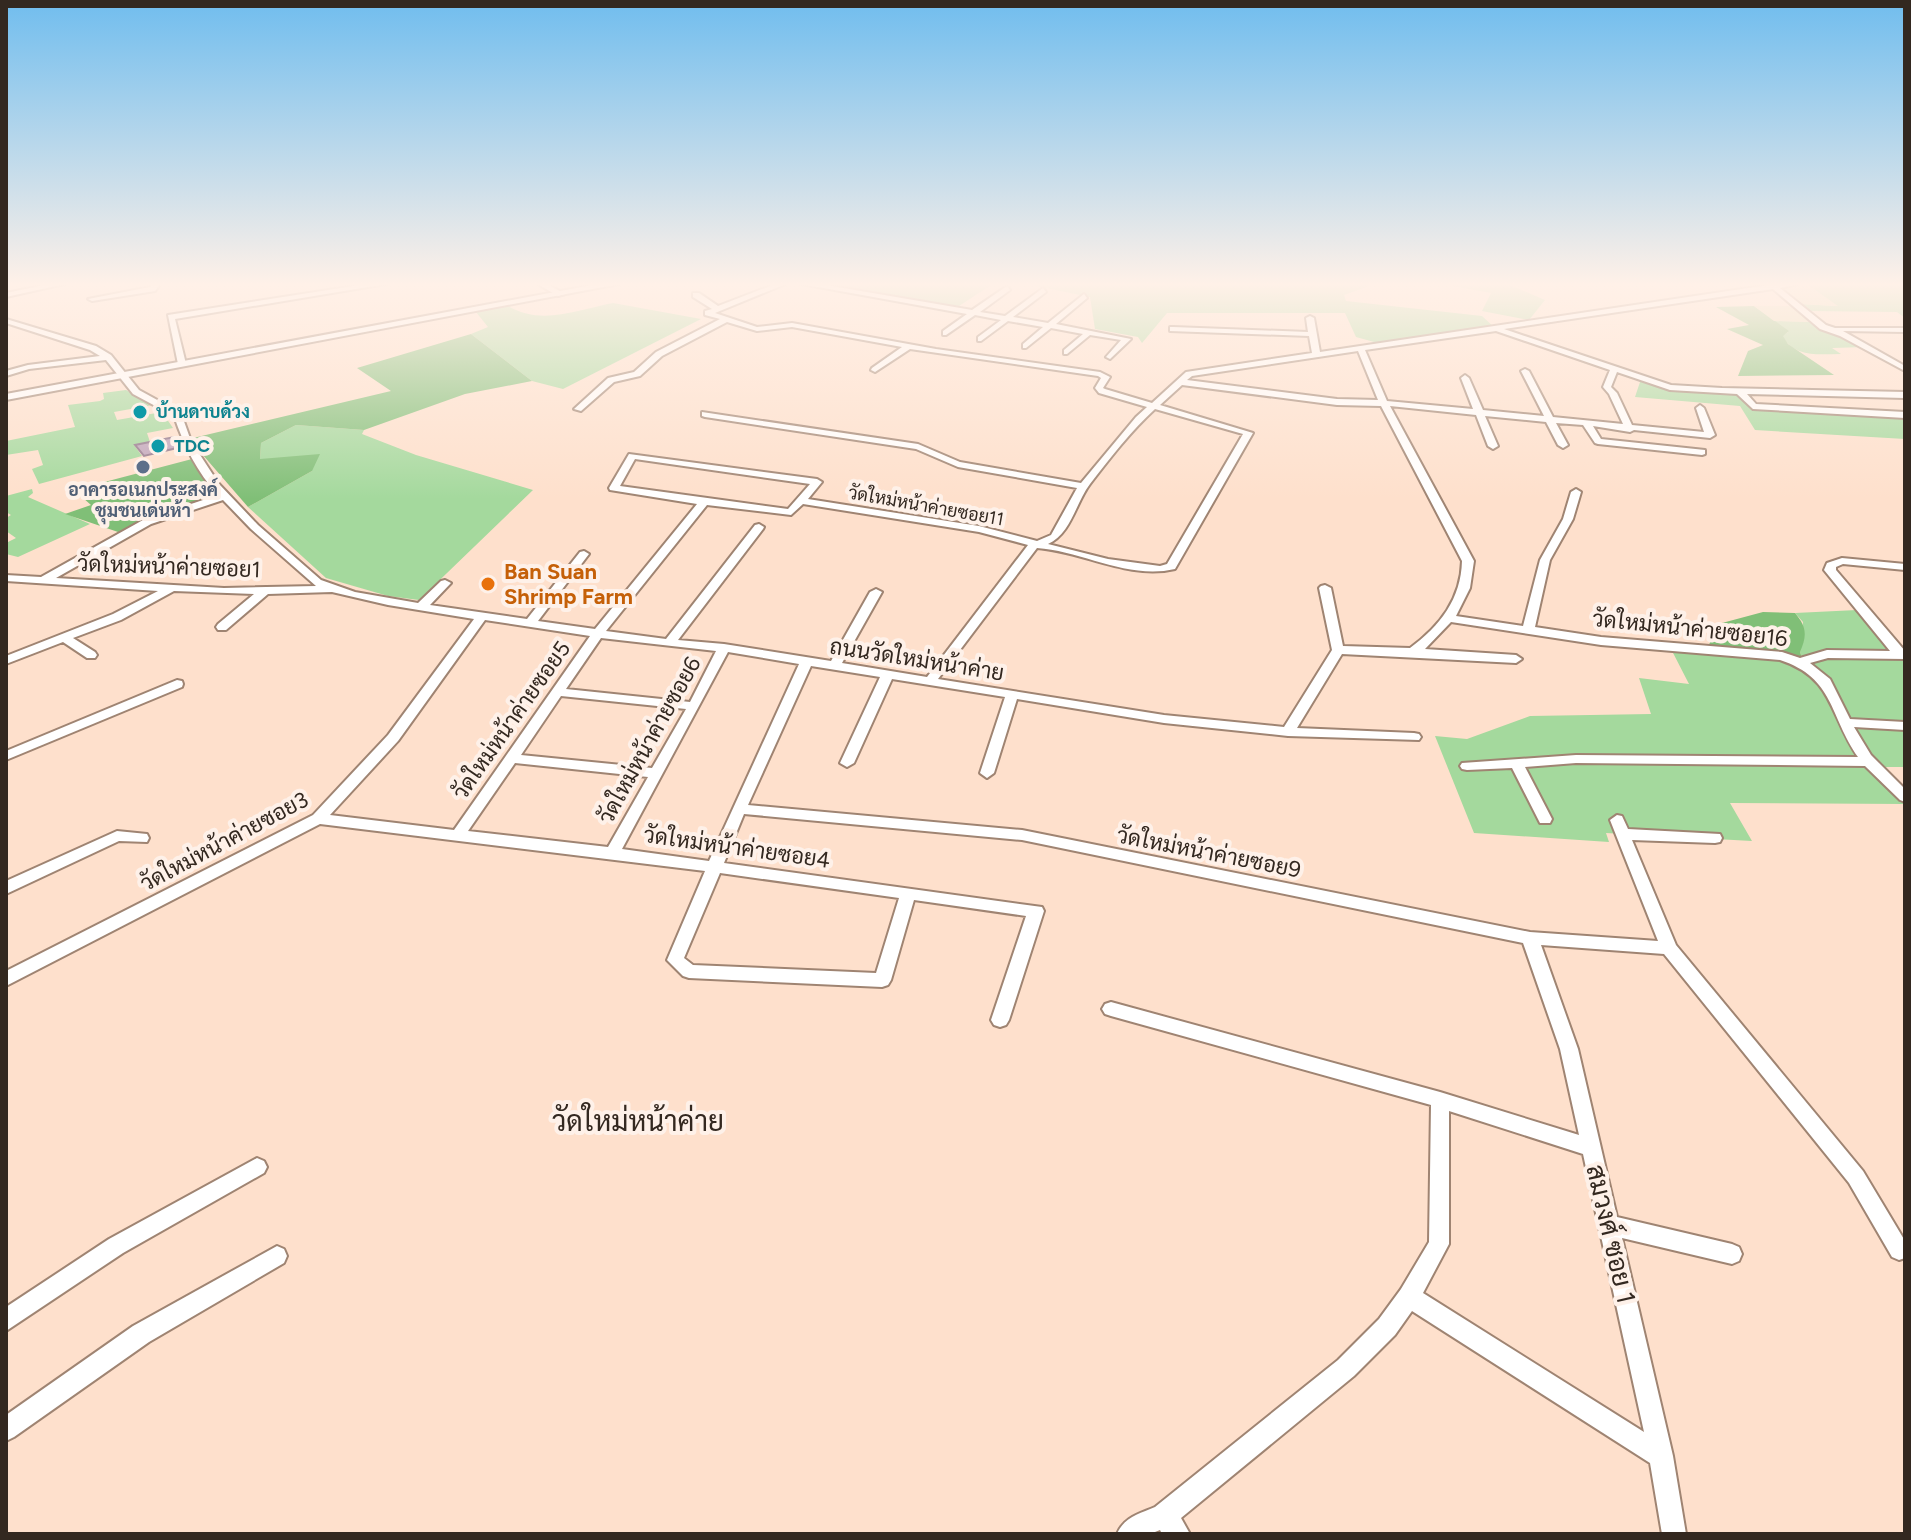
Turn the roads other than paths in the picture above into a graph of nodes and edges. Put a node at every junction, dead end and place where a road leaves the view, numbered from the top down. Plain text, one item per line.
1 (103, 355) edge
2 (180, 355) edge
3 (231, 355) edge
4 (658, 355) edge
5 (896, 355) edge
6 (969, 355) edge
7 (1112, 355) edge
8 (1316, 355) edge
9 (1363, 355) edge
10 (1573, 355) edge
11 (1879, 355) edge
12 (108, 357) junction
13 (1110, 357) dead end
14 (182, 364) junction
15 (1614, 369) junction
16 (1905, 369) edge
17 (875, 370) dead end
18 (1525, 371) dead end
19 (6, 374) edge
20 (121, 376) junction
21 (1465, 378) dead end
22 (1182, 382) junction
23 (1740, 392) junction
24 (1905, 395) edge
25 (6, 397) edge
26 (1384, 403) junction
27 (1152, 407) junction
28 (1700, 408) dead end
29 (578, 409) dead end
30 (1479, 413) junction
31 (705, 414) dead end
32 (1905, 415) edge
33 (1549, 421) junction
34 (1587, 424) junction
35 (1630, 429) junction
36 (1563, 445) dead end
37 (1493, 446) dead end
38 (1702, 452) dead end
39 (1083, 486) junction
40 (1576, 492) dead end
41 (225, 496) junction
42 (802, 501) junction
43 (704, 502) junction
44 (759, 527) dead end
45 (1045, 544) junction
46 (584, 554) dead end
47 (1905, 567) edge
48 (6, 578) edge
49 (42, 581) junction
50 (445, 583) dead end
51 (1325, 588) dead end
52 (170, 589) junction
53 (331, 589) junction
54 (264, 591) junction
55 (876, 592) dead end
56 (421, 607) junction
57 (482, 616) junction
58 (1449, 618) junction
59 (530, 623) junction
60 (222, 627) dead end
61 (1528, 631) junction
62 (599, 632) junction
63 (64, 638) junction
64 (669, 643) junction
65 (724, 648) junction
66 (1338, 650) junction
67 (1413, 652) junction
68 (91, 655) dead end
69 (1902, 655) edge
70 (1516, 659) dead end
71 (6, 660) edge
72 (1803, 661) junction
73 (806, 662) junction
74 (834, 667) junction
75 (887, 675) junction
76 (931, 680) junction
77 (177, 684) dead end
78 (558, 692) junction
79 (1012, 694) junction
80 (694, 706) junction
81 (1847, 723) junction
82 (1905, 726) edge
83 (1288, 732) junction
84 (1414, 737) dead end
85 (6, 756) edge
86 (512, 758) junction
87 (1516, 762) junction
88 (1869, 762) junction
89 (847, 763) dead end
90 (1467, 766) dead end
91 (657, 773) junction
92 (987, 773) dead end
93 (1905, 797) edge
94 (739, 809) junction
95 (318, 819) junction
96 (1545, 819) dead end
97 (459, 833) junction
98 (142, 838) dead end
99 (1715, 838) dead end
100 (612, 853) junction
101 (715, 866) junction
102 (6, 888) edge
103 (908, 893) junction
104 (1530, 938) junction
105 (1669, 948) junction
106 (6, 979) edge
107 (1111, 1009) dead end
108 (1000, 1020) dead end
109 (1440, 1100) junction
110 (1592, 1148) junction
111 (257, 1167) dead end
112 (1609, 1225) junction
113 (1899, 1250) dead end
114 (1732, 1254) dead end
115 (277, 1256) dead end
116 (1409, 1297) junction
117 (6, 1320) edge
118 (6, 1429) edge
119 (1661, 1456) junction
120 (1171, 1525) edge
121 (1129, 1534) edge
122 (1674, 1534) edge

1 - 12 street
2 - 14 street
3 - 14 main road
4 - 29 street
5 - 17 street
6 - 27 street
7 - 13 street
8 - 22 street
9 - 26 street
10 - 15 street
11 - 16 street
12 - 19 street
12 - 20 street, ถนนวัดใหม่หน้าค่าย
14 - 20 main road
15 - 23 street
15 - 35 street
18 - 33 street
20 - 25 main road
20 - 41 street, ถนนวัดใหม่หน้าค่าย
21 - 30 street
22 - 26 street
22 - 27 street
23 - 24 street
23 - 32 street
26 - 30 street
26 - 58 street
27 - 39 street
27 - 45 street, วัดใหม่หน้าค่ายซอย11
28 - 35 street
30 - 33 street
30 - 37 street
31 - 39 street
33 - 34 street
33 - 36 street
34 - 35 street
34 - 38 street
39 - 45 street
40 - 61 street
41 - 49 street
41 - 53 street, ถนนวัดใหม่หน้าค่าย
42 - 43 street
42 - 43 street
42 - 45 street, วัดใหม่หน้าค่ายซอย11
43 - 62 street, วัดใหม่หน้าค่ายซอย5
44 - 64 street
45 - 76 street
46 - 59 street
47 - 69 street
48 - 49 street, วัดใหม่หน้าค่ายซอย1
49 - 52 street, วัดใหม่หน้าค่ายซอย1
50 - 56 street
51 - 66 street
52 - 54 street, วัดใหม่หน้าค่ายซอย1
52 - 63 street
53 - 54 street, วัดใหม่หน้าค่ายซอย1
53 - 56 street, ถนนวัดใหม่หน้าค่าย
54 - 60 street
55 - 74 street
56 - 57 street, ถนนวัดใหม่หน้าค่าย
57 - 59 street, ถนนวัดใหม่หน้าค่าย
57 - 95 street, วัดใหม่หน้าค่ายซอย3
58 - 61 street, วัดใหม่หน้าค่ายซอย16
58 - 67 street
59 - 62 street, ถนนวัดใหม่หน้าค่าย
61 - 72 street, วัดใหม่หน้าค่ายซอย16
62 - 64 street, ถนนวัดใหม่หน้าค่าย
62 - 78 street, วัดใหม่หน้าค่ายซอย5
63 - 68 street
63 - 71 street
64 - 65 street, ถนนวัดใหม่หน้าค่าย
65 - 73 street, ถนนวัดใหม่หน้าค่าย
65 - 80 street, วัดใหม่หน้าค่ายซอย6
66 - 67 street
66 - 83 street
67 - 70 street
69 - 72 street
72 - 81 street, วัดใหม่หน้าค่ายซอย16
73 - 74 street, ถนนวัดใหม่หน้าค่าย
73 - 94 street
74 - 75 street, ถนนวัดใหม่หน้าค่าย
75 - 76 street, ถนนวัดใหม่หน้าค่าย
75 - 89 street
76 - 79 street, ถนนวัดใหม่หน้าค่าย
77 - 85 street
78 - 80 street
78 - 86 street, วัดใหม่หน้าค่ายซอย5
79 - 83 street, ถนนวัดใหม่หน้าค่าย
79 - 92 street
80 - 91 street, วัดใหม่หน้าค่ายซอย6
81 - 82 street
81 - 88 street, วัดใหม่หน้าค่ายซอย16
83 - 84 street, ถนนวัดใหม่หน้าค่าย
86 - 91 street
86 - 97 street, วัดใหม่หน้าค่ายซอย5
87 - 88 street
87 - 90 street
87 - 96 street
88 - 93 street, วัดใหม่หน้าค่ายซอย16
91 - 100 street, วัดใหม่หน้าค่ายซอย6
94 - 101 street
94 - 104 street, วัดใหม่หน้าค่ายซอย9
95 - 97 street, วัดใหม่หน้าค่ายซอย4
95 - 106 street, วัดใหม่หน้าค่ายซอย3
97 - 100 street, วัดใหม่หน้าค่ายซอย4
98 - 102 street
99 - 105 street
100 - 101 street, วัดใหม่หน้าค่ายซอย4
101 - 103 street, วัดใหม่หน้าค่ายซอย4
101 - 103 street
103 - 108 street, วัดใหม่หน้าค่ายซอย4
104 - 105 street, วัดใหม่หน้าค่ายซอย9
104 - 110 street, สมวงศ์ ซอย 1
105 - 113 street
107 - 109 street
109 - 110 street
109 - 116 street
110 - 112 street, สมวงศ์ ซอย 1
111 - 117 street
112 - 114 street
112 - 119 street, สมวงศ์ ซอย 1
115 - 118 street
116 - 119 street
116 - 120 street
119 - 122 street, สมวงศ์ ซอย 1
120 - 121 street

